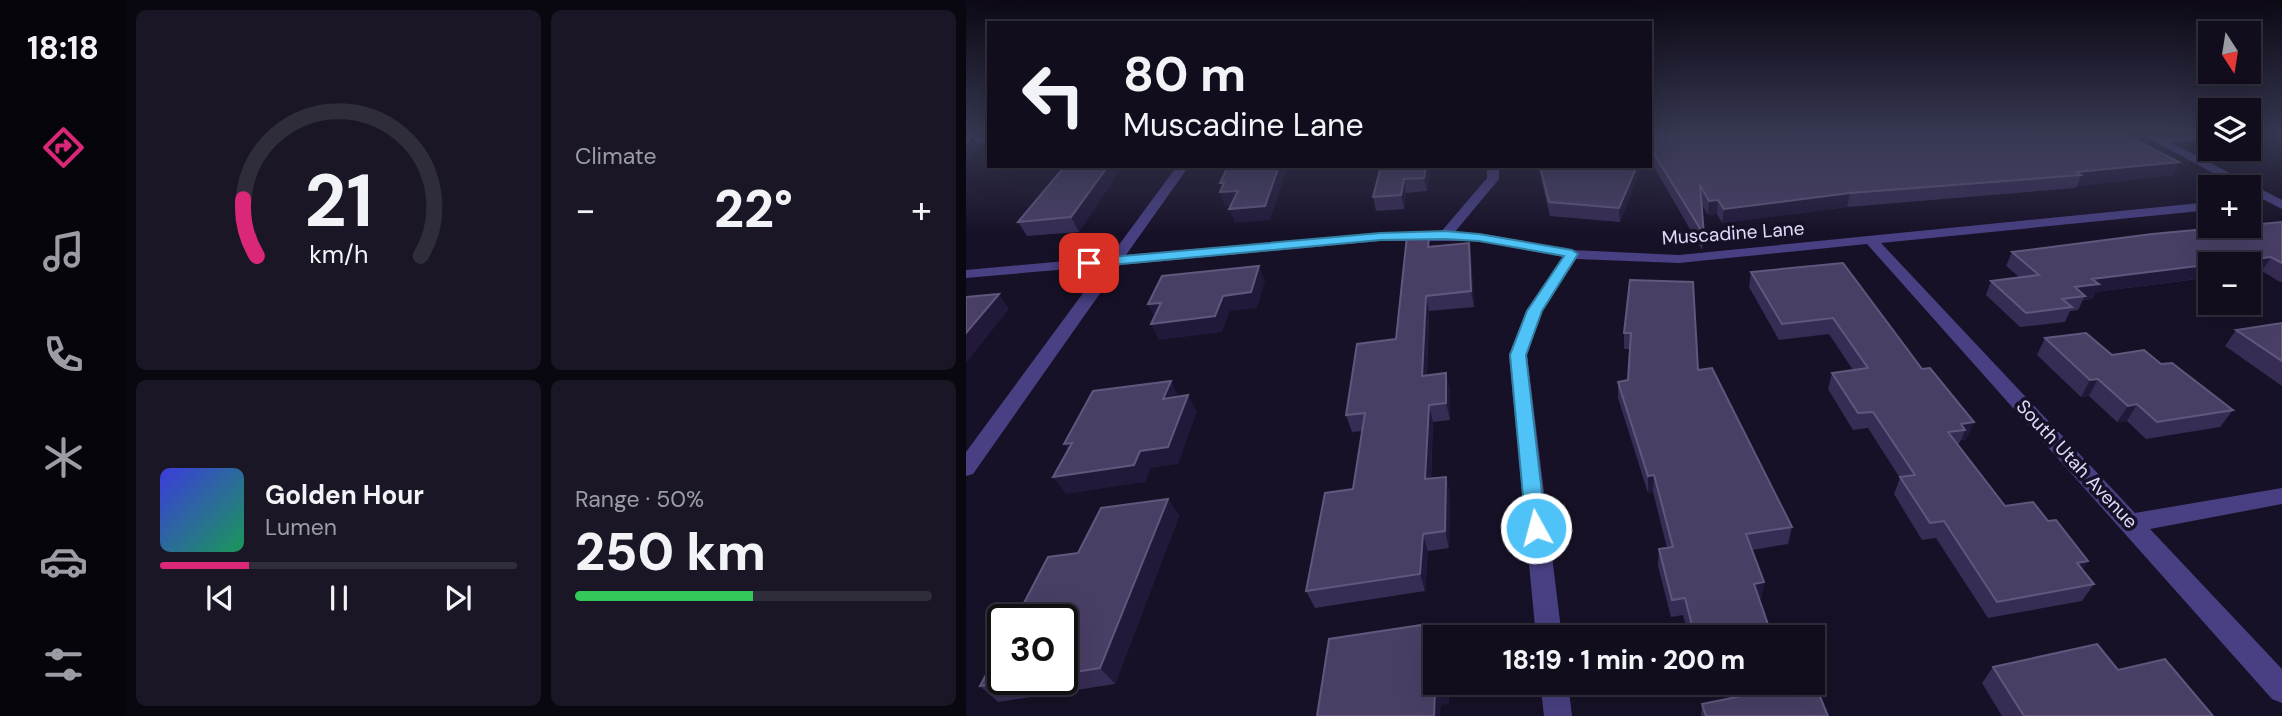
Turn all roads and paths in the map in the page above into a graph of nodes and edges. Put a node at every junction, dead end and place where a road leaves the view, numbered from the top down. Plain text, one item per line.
1 (1182, 168) edge
2 (1493, 168) edge
3 (2261, 194) edge
4 (2277, 202) edge
5 (2198, 207) edge
6 (1445, 235) junction
7 (1871, 241) junction
8 (1572, 254) junction
9 (1113, 261) junction
10 (966, 274) edge
11 (966, 468) edge
12 (2282, 496) edge
13 (2132, 523) junction
14 (1548, 625) edge
15 (2282, 689) edge
16 (1556, 695) edge
17 (1558, 716) edge

1 - 9 street
2 - 6 street
3 - 4 street
5 - 7 street, Muscadine Lane
6 - 8 street, Muscadine Lane
6 - 9 street, Muscadine Lane
7 - 8 street, Muscadine Lane
7 - 13 street, South Utah Avenue
8 - 14 street
9 - 10 street, Muscadine Lane
9 - 11 street
12 - 13 street
13 - 15 street, South Utah Avenue
16 - 17 street

